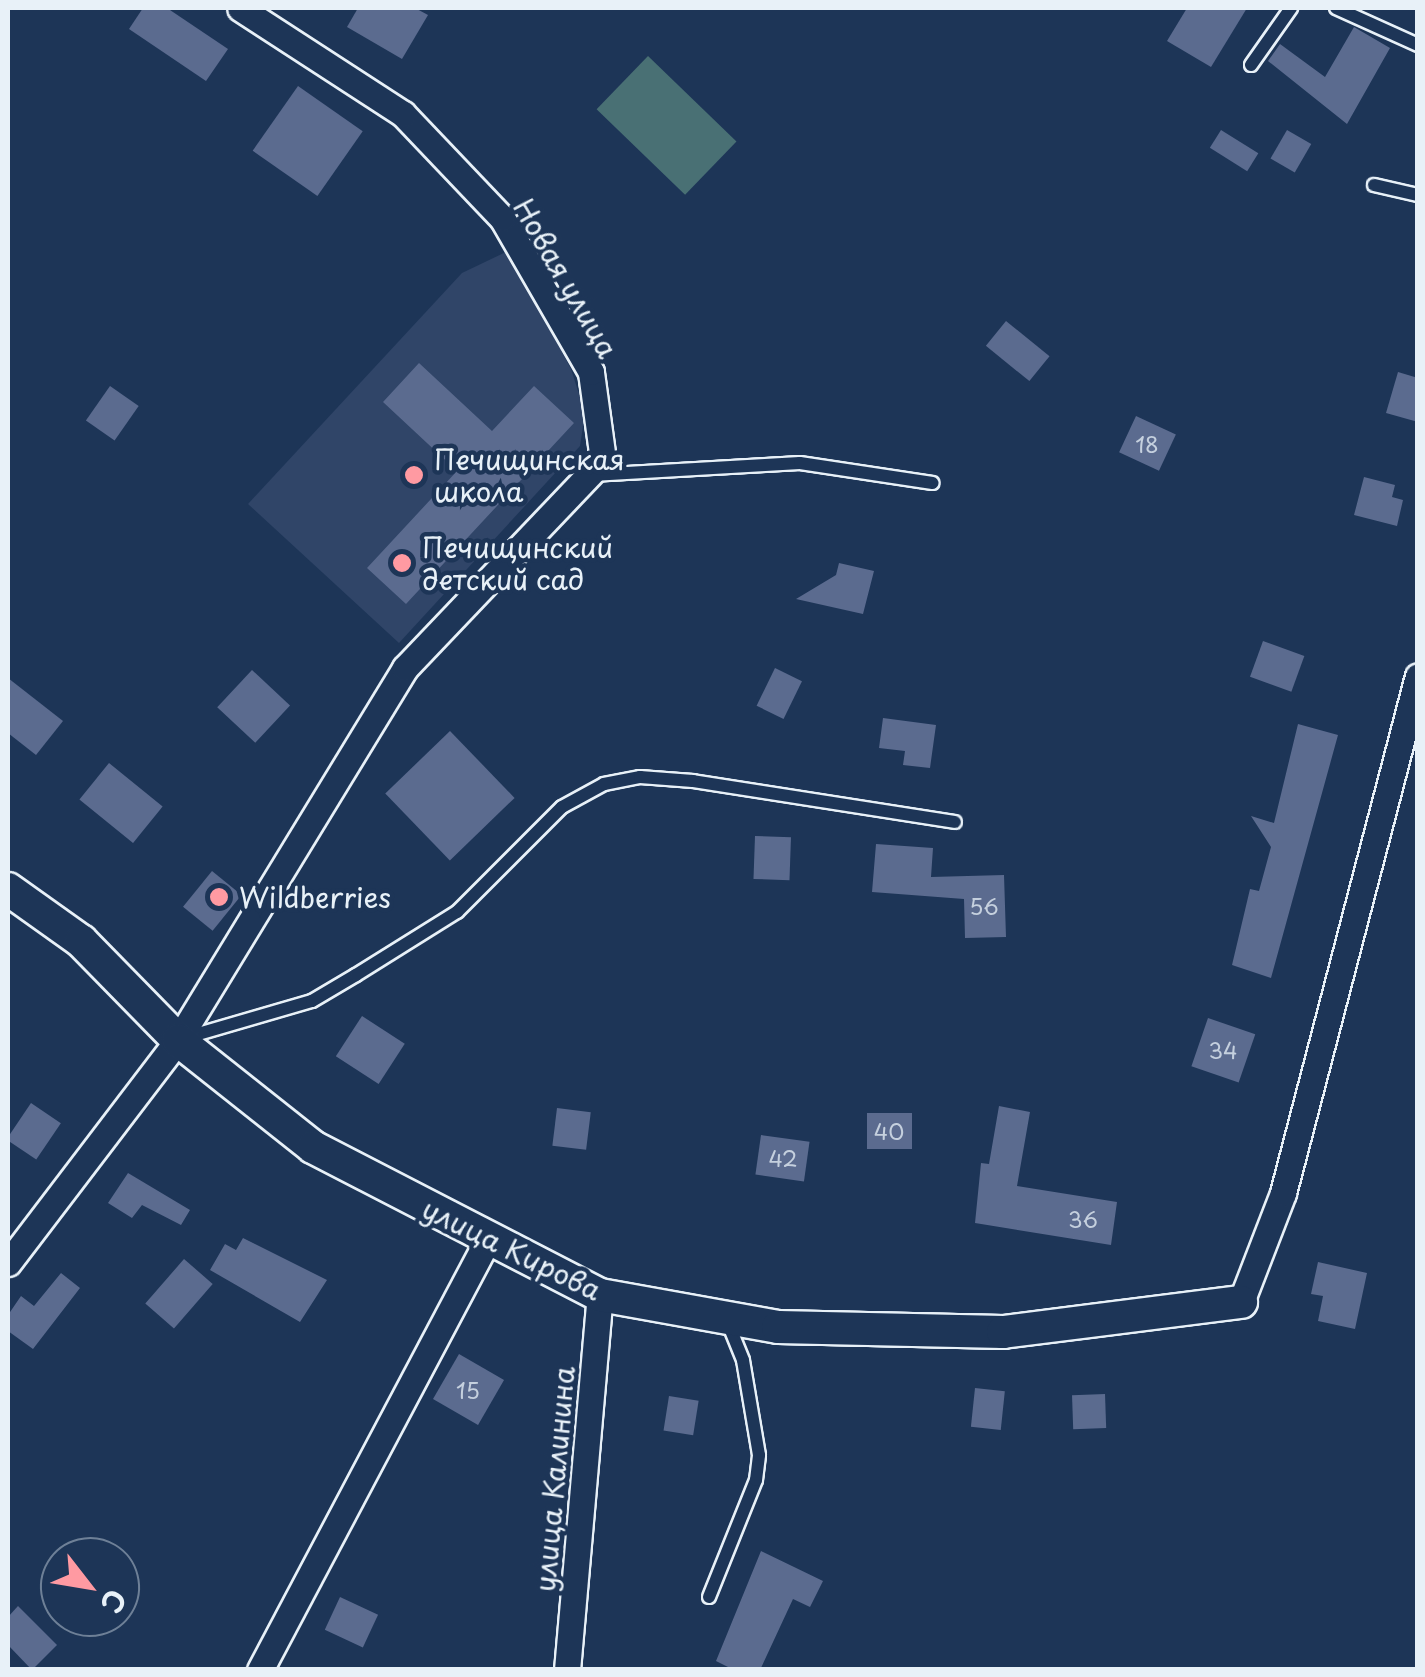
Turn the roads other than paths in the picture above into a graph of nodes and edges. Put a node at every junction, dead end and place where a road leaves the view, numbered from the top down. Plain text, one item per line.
1 (240, 8) edge
2 (1291, 8) edge
3 (1336, 8) edge
4 (1418, 45) edge
5 (1250, 65) dead end
6 (1374, 185) dead end
7 (1418, 194) edge
8 (595, 468) junction
9 (932, 483) dead end
10 (1418, 676) edge
11 (954, 822) dead end
12 (8, 889) edge
13 (178, 1040) junction
14 (487, 1242) junction
15 (8, 1263) edge
16 (600, 1295) junction
17 (1241, 1302) joint
18 (726, 1318) junction
19 (709, 1597) dead end
20 (260, 1670) edge
21 (567, 1670) edge

1 - 8 street, Новая улица
2 - 5 lane
3 - 4 lane
6 - 7 lane
8 - 9 lane
8 - 13 street
10 - 17 street
11 - 13 lane
12 - 13 street, улица Кирова
13 - 14 street, улица Кирова
13 - 15 street
14 - 16 street, улица Кирова
14 - 20 street
16 - 18 street, улица Кирова
16 - 21 street, улица Калинина
17 - 18 street, улица Кирова
18 - 19 lane

